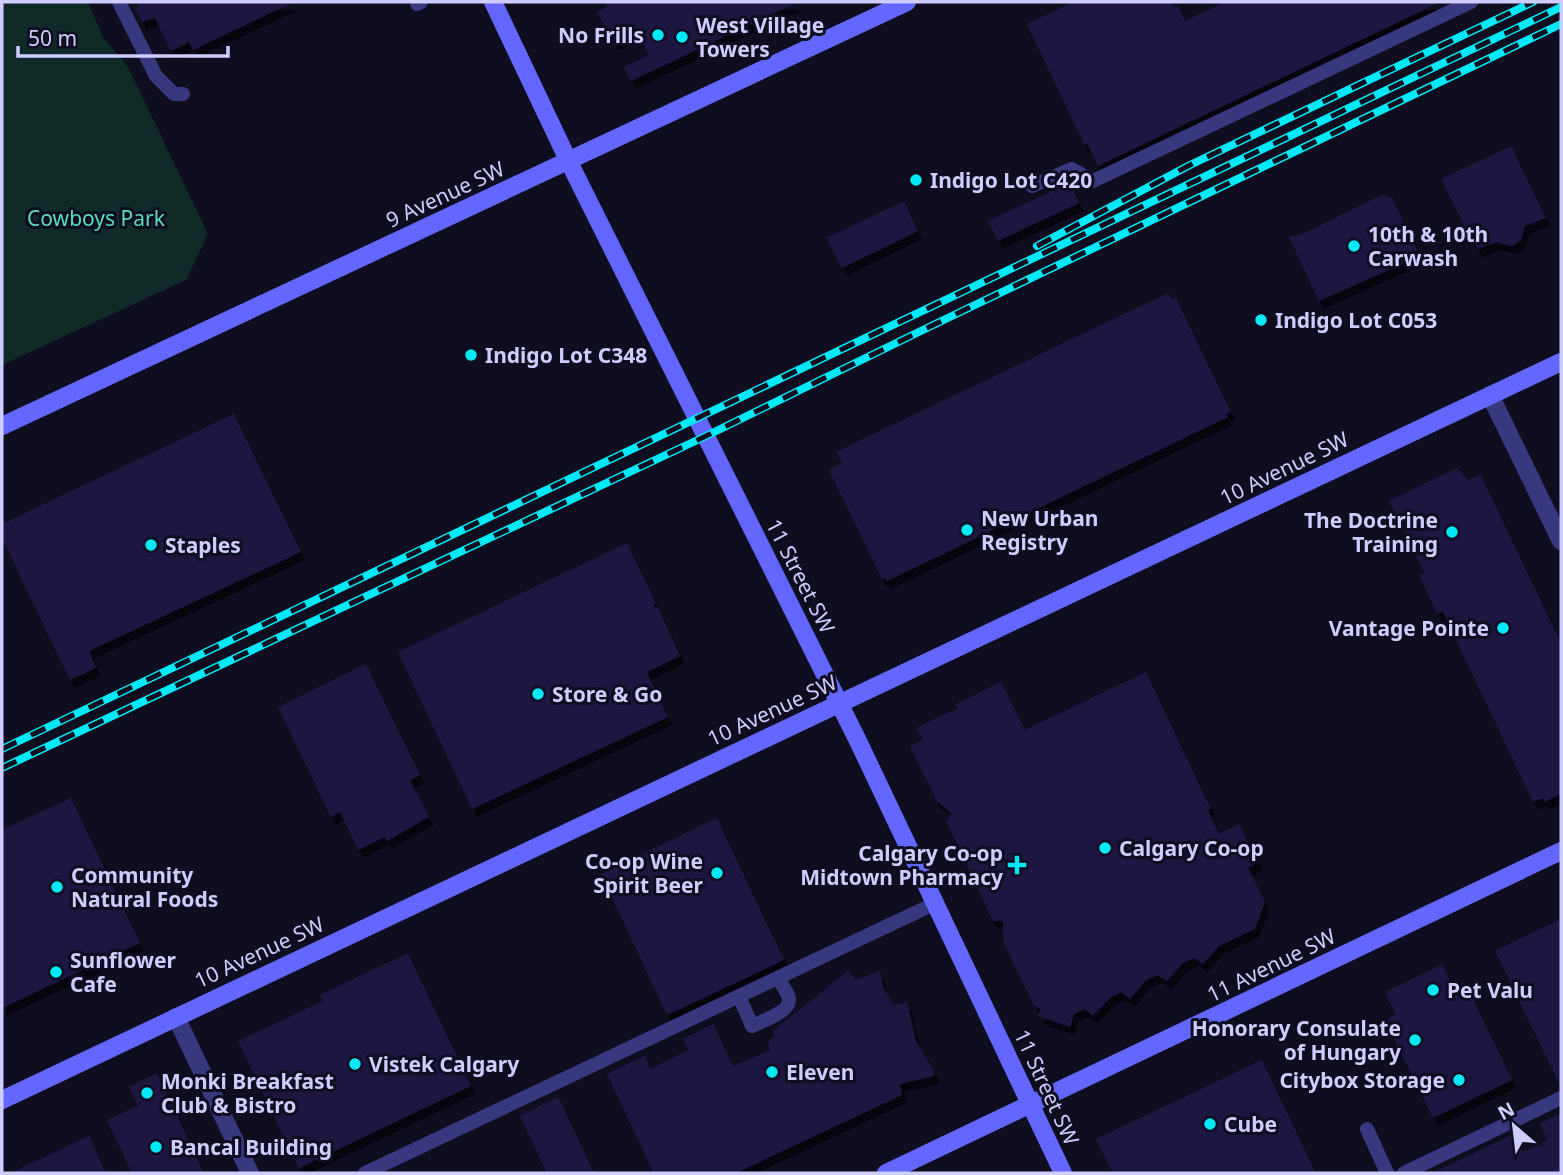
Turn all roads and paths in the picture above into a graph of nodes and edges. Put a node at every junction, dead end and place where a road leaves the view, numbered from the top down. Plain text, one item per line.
1 (118, 2) edge
2 (493, 2) edge
3 (906, 2) edge
4 (1471, 2) edge
5 (183, 94) dead end
6 (569, 162) junction
7 (1032, 187) dead end
8 (1561, 362) edge
9 (1490, 396) junction
10 (2, 426) edge
11 (1561, 541) edge
12 (839, 704) junction
13 (1561, 851) edge
14 (936, 903) junction
15 (778, 978) junction
16 (739, 996) junction
17 (176, 1017) junction
18 (1561, 1098) edge
19 (2, 1100) edge
20 (1030, 1105) junction
21 (1367, 1129) dead end
22 (250, 1173) edge
23 (365, 1173) edge
24 (886, 1173) edge
25 (1063, 1173) edge
26 (1387, 1173) edge
27 (1404, 1173) edge

1 - 5 lane
2 - 6 street, 11 Street SW
3 - 6 street, 9 Avenue SW
4 - 7 lane
6 - 10 street, 9 Avenue SW
6 - 12 street, 11 Street SW
8 - 9 street, 10 Avenue SW
9 - 11 street
9 - 12 street, 10 Avenue SW
12 - 14 street, 11 Street SW
12 - 17 street, 10 Avenue SW
13 - 20 street, 11 Avenue SW
14 - 15 lane
14 - 20 street, 11 Street SW
15 - 16 lane
15 - 16 lane
16 - 23 lane
17 - 19 street, 10 Avenue SW
17 - 22 street
18 - 27 lane
20 - 24 street, 11 Avenue SW
20 - 25 street, 11 Street SW
21 - 26 lane

